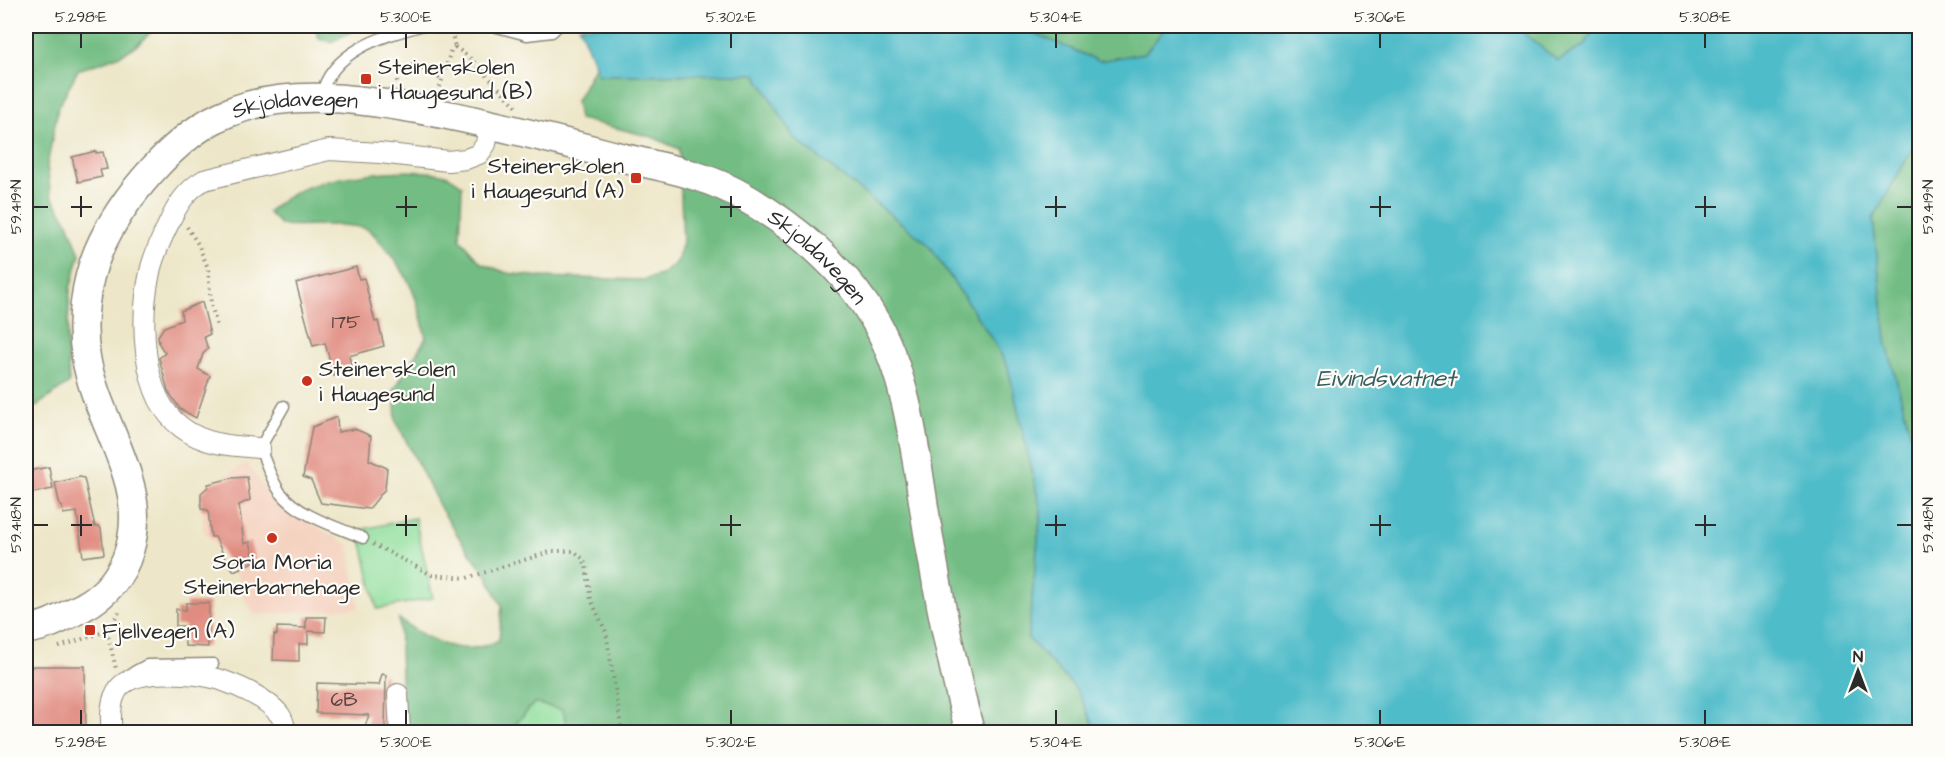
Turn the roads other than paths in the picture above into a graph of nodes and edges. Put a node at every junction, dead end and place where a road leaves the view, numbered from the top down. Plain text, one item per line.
1 (420, 26) edge
2 (493, 26) edge
3 (558, 26) edge
4 (322, 91) junction
5 (489, 123) junction
6 (284, 406) dead end
7 (260, 448) junction
8 (363, 538) road end
9 (26, 616) edge
10 (61, 618) junction
11 (26, 629) edge
12 (213, 664) dead end
13 (124, 684) junction
14 (398, 694) dead end
15 (112, 732) edge
16 (286, 732) edge
17 (400, 732) edge
18 (970, 732) edge

1 - 4 lane
2 - 3 lane
4 - 5 main road, Skjoldavegen
4 - 10 main road, Skjoldavegen
5 - 7 street
5 - 18 main road, Skjoldavegen
6 - 7 lane
7 - 8 lane
9 - 10 main road
10 - 11 main road, Skjoldavegen
12 - 13 lane
13 - 15 street
13 - 16 street
14 - 17 street

